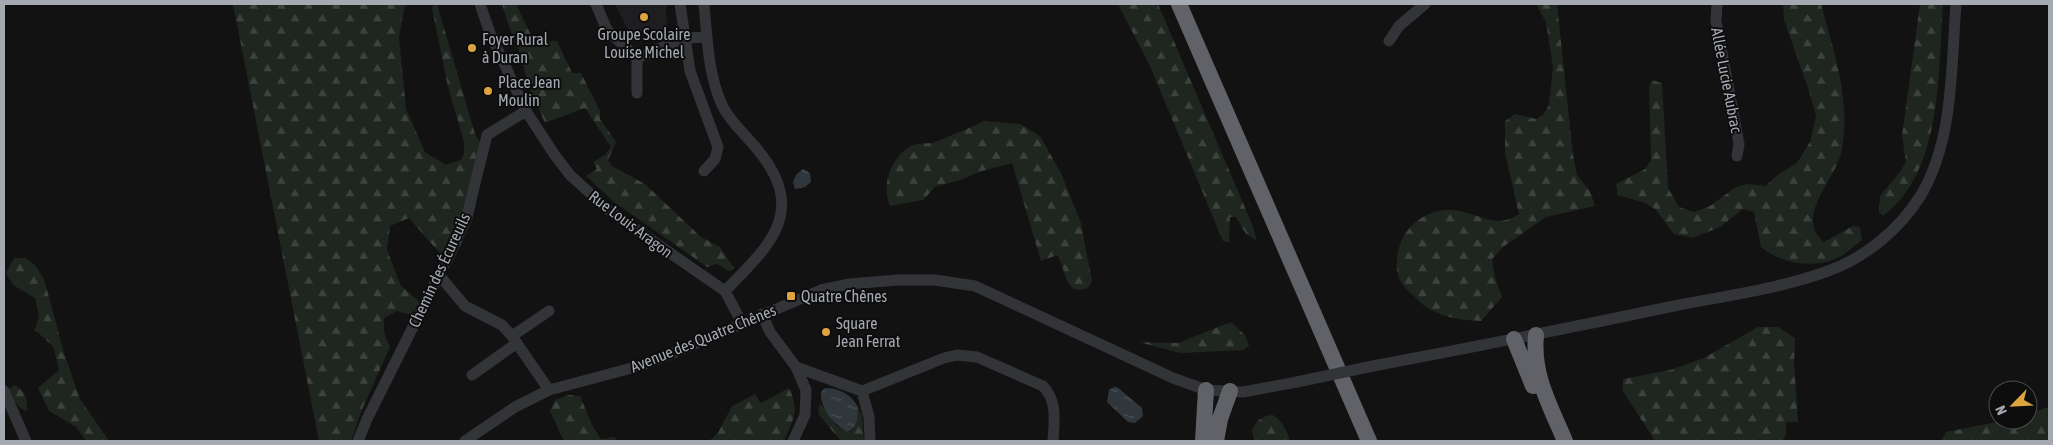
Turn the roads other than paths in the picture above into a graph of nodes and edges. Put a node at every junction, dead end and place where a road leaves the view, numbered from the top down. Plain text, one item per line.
1 (480, 4) edge
2 (596, 4) edge
3 (680, 4) edge
4 (704, 4) edge
5 (1179, 4) edge
6 (1425, 4) edge
7 (1717, 4) edge
8 (1956, 4) edge
9 (684, 38) junction
10 (707, 38) junction
11 (1389, 40) dead end
12 (638, 58) junction
13 (637, 93) dead end
14 (526, 111) junction
15 (1737, 156) dead end
16 (704, 171) dead end
17 (439, 275) junction
18 (725, 291) junction
19 (549, 311) dead end
20 (762, 314) junction
21 (742, 323) junction
22 (1536, 335) junction
23 (1514, 339) junction
24 (514, 340) junction
25 (796, 367) junction
26 (472, 375) dead end
27 (549, 390) junction
28 (1206, 390) junction
29 (4, 391) edge
30 (862, 391) junction
31 (1230, 391) junction
32 (26, 441) edge
33 (358, 441) edge
34 (465, 441) edge
35 (792, 441) edge
36 (870, 441) edge
37 (1053, 441) edge
38 (1203, 441) edge
39 (1216, 441) edge
40 (1369, 441) edge
41 (1556, 441) edge
42 (1565, 441) edge

1 - 14 street, Rue Louis Aragon
2 - 12 street
3 - 9 street
4 - 10 street
5 - 40 highway
6 - 11 street
7 - 15 street, Allée Lucie Aubrac
8 - 22 street, Avenue des Quatre Chênes
9 - 10 street
9 - 12 street
9 - 16 street
10 - 18 street
12 - 13 street
14 - 17 street, Chemin des Écureuils
14 - 18 street, Rue Louis Aragon
17 - 24 street
17 - 33 street, Chemin des Écureuils
18 - 21 street, Rue Louis Aragon
19 - 24 street
20 - 21 street, Avenue des Quatre Chênes
20 - 25 street
20 - 28 street, Avenue des Quatre Chênes
21 - 27 street, Avenue des Quatre Chênes
22 - 23 street, Avenue des Quatre Chênes
22 - 42 highway
23 - 31 street, Avenue des Quatre Chênes, bridge
23 - 41 highway
24 - 26 street
24 - 27 street
25 - 30 street
25 - 35 street
27 - 34 street, Avenue des Quatre Chênes
28 - 31 street, Avenue des Quatre Chênes
28 - 38 highway
29 - 32 street
30 - 36 street
30 - 37 street
31 - 39 highway

